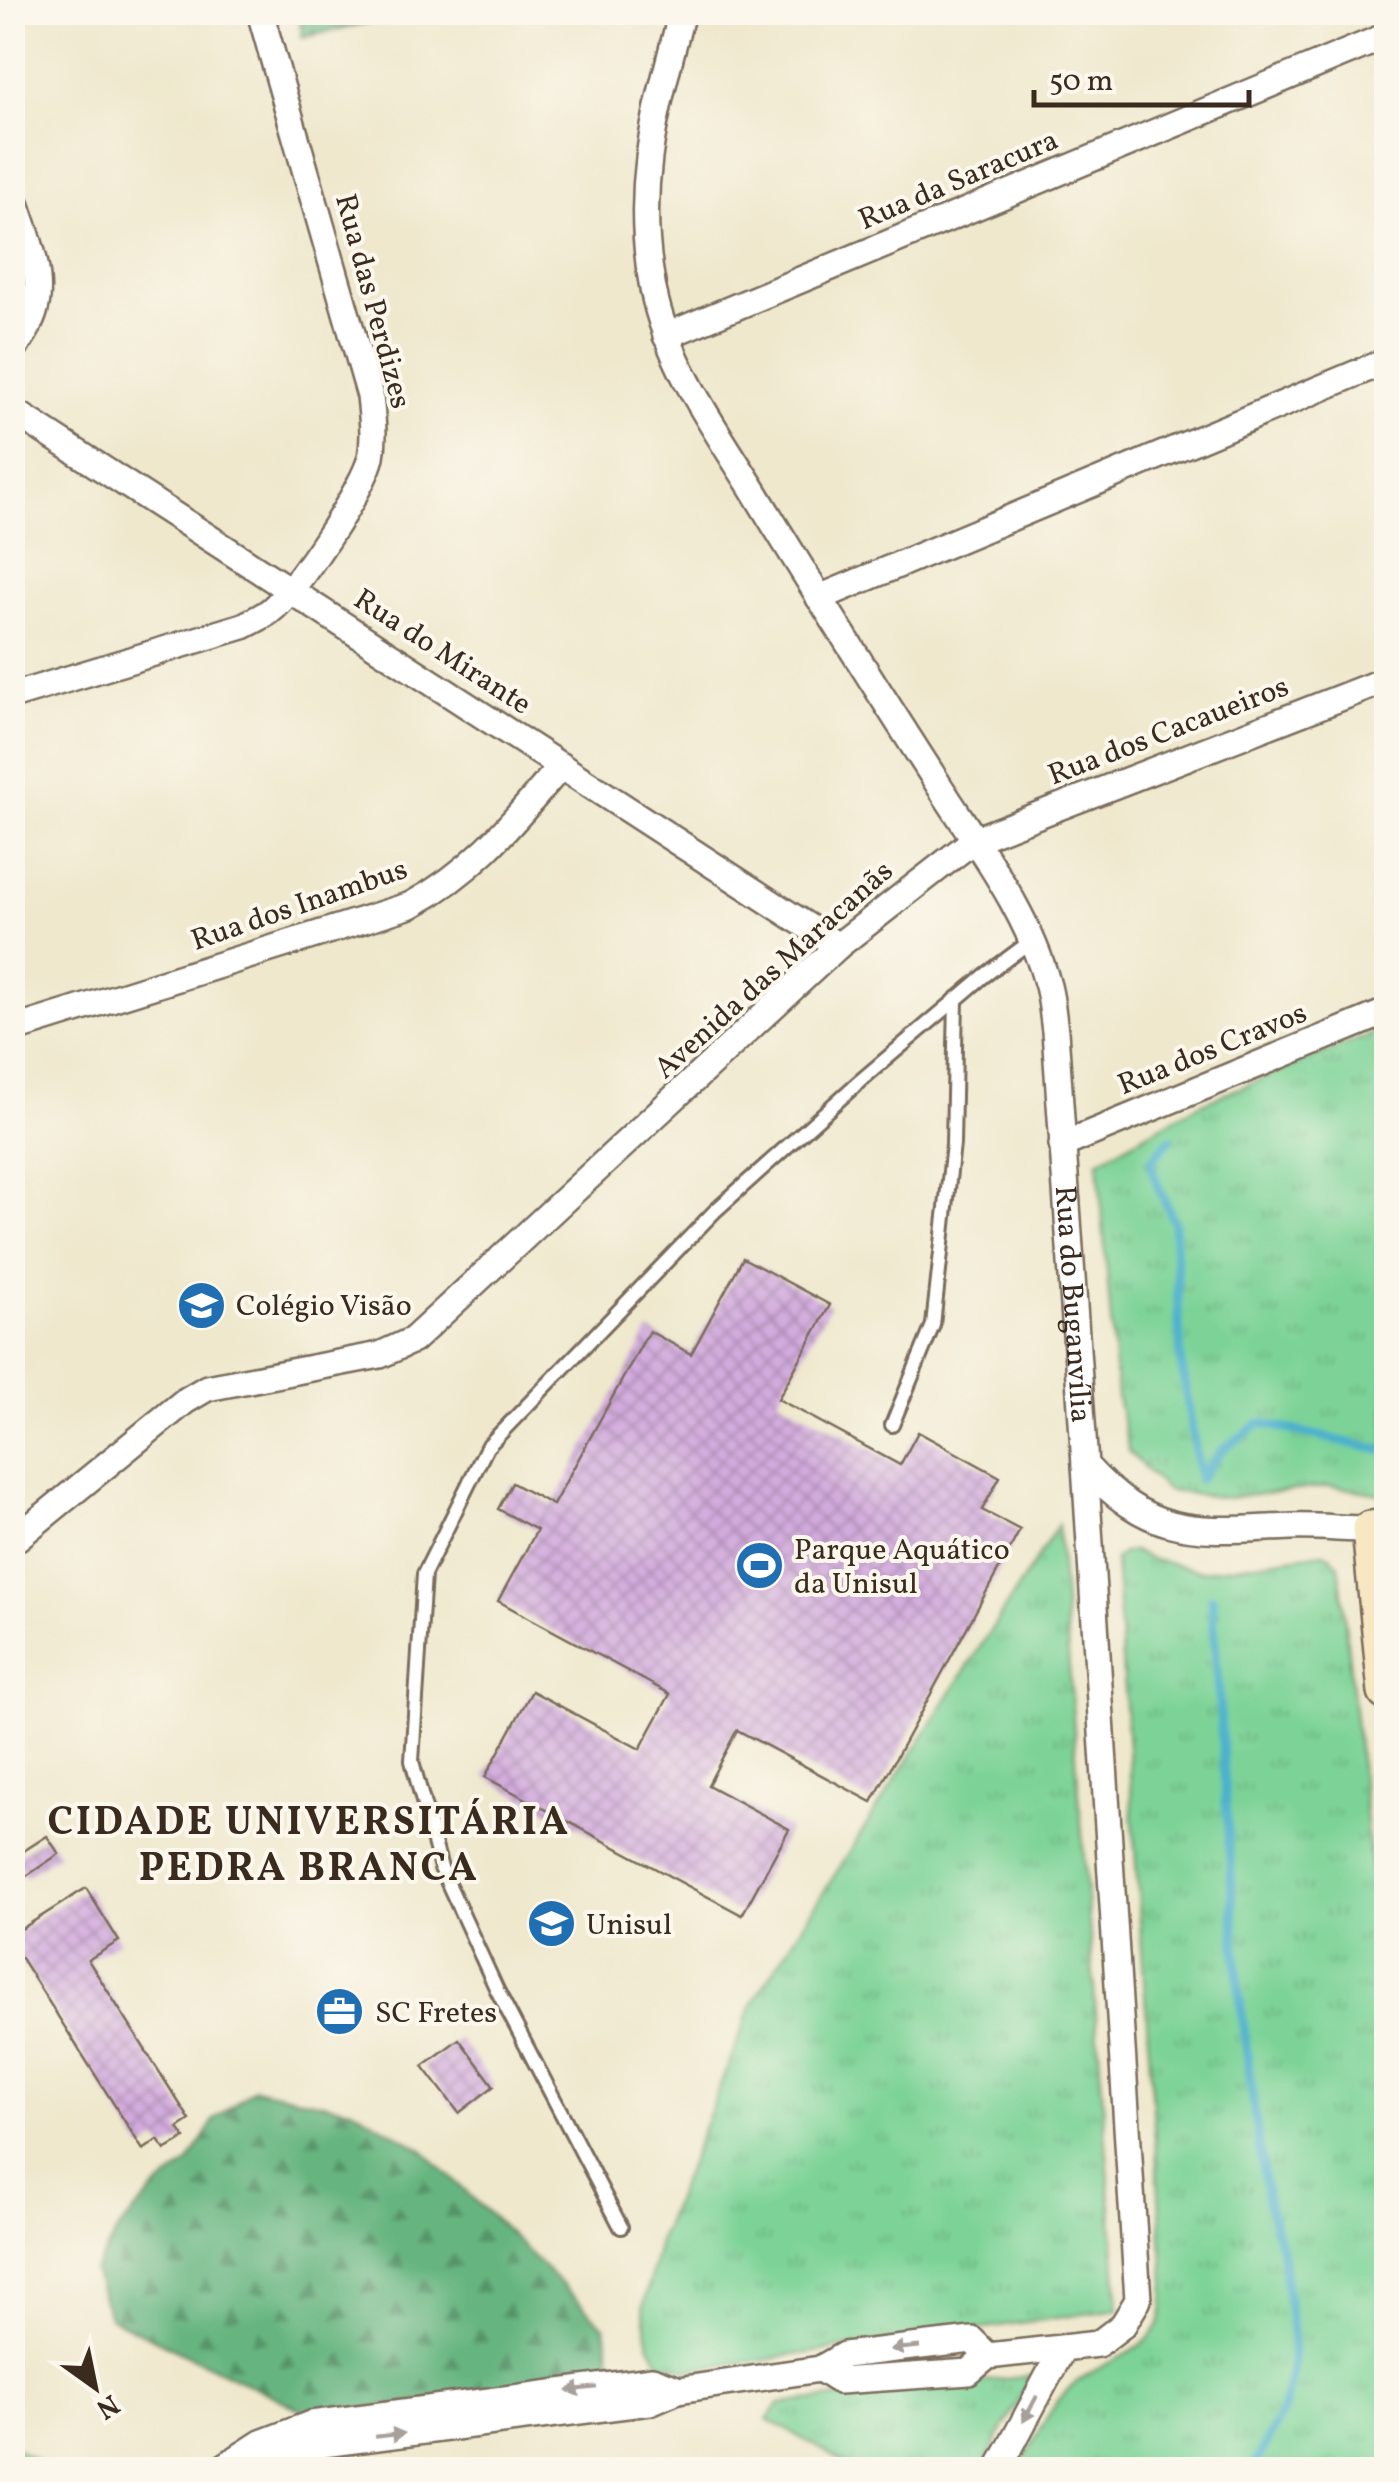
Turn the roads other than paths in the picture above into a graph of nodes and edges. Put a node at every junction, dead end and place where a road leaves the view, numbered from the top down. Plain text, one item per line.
1 (260, 12) edge
2 (682, 12) edge
3 (1386, 36) edge
4 (12, 191) edge
5 (666, 336) junction
6 (12, 352) edge
7 (1386, 362) edge
8 (12, 410) edge
9 (291, 590) junction
10 (819, 598) junction
11 (1386, 680) edge
12 (12, 696) edge
13 (562, 766) junction
14 (974, 840) junction
15 (1032, 940) junction
16 (838, 946) junction
17 (956, 999) junction
18 (1386, 1012) edge
19 (12, 1030) edge
20 (1062, 1144) junction
21 (892, 1425) dead end
22 (1084, 1465) junction
23 (1378, 1528) edge
24 (12, 1542) edge
25 (1386, 1692) edge
26 (621, 2226) dead end
27 (1063, 2348) junction
28 (678, 2390) junction
29 (220, 2470) edge
30 (263, 2470) edge
31 (998, 2470) edge

1 - 9 street, Rua das Perdizes
2 - 5 street
3 - 5 street, Rua da Saracura
4 - 6 street
5 - 10 street
7 - 10 street
8 - 9 street, Rua do Mirante
9 - 12 street, Rua das Perdizes
9 - 13 street, Rua do Mirante
10 - 14 street
11 - 14 street, Rua dos Cacaueiros
13 - 16 street, Rua do Mirante
13 - 19 street, Rua dos Inambus
14 - 15 street, Rua do Buganvília
14 - 16 street, Avenida das Maracanãs
15 - 17 lane
15 - 20 street, Rua do Buganvília
16 - 24 street, Avenida das Maracanãs
17 - 21 lane
17 - 26 lane
18 - 20 street, Rua dos Cravos
20 - 22 street, Rua do Buganvília
22 - 23 street, Rua do Buganvília
22 - 27 street
23 - 25 street
27 - 28 street
27 -> 31 street
28 -> 29 street
30 -> 28 street

